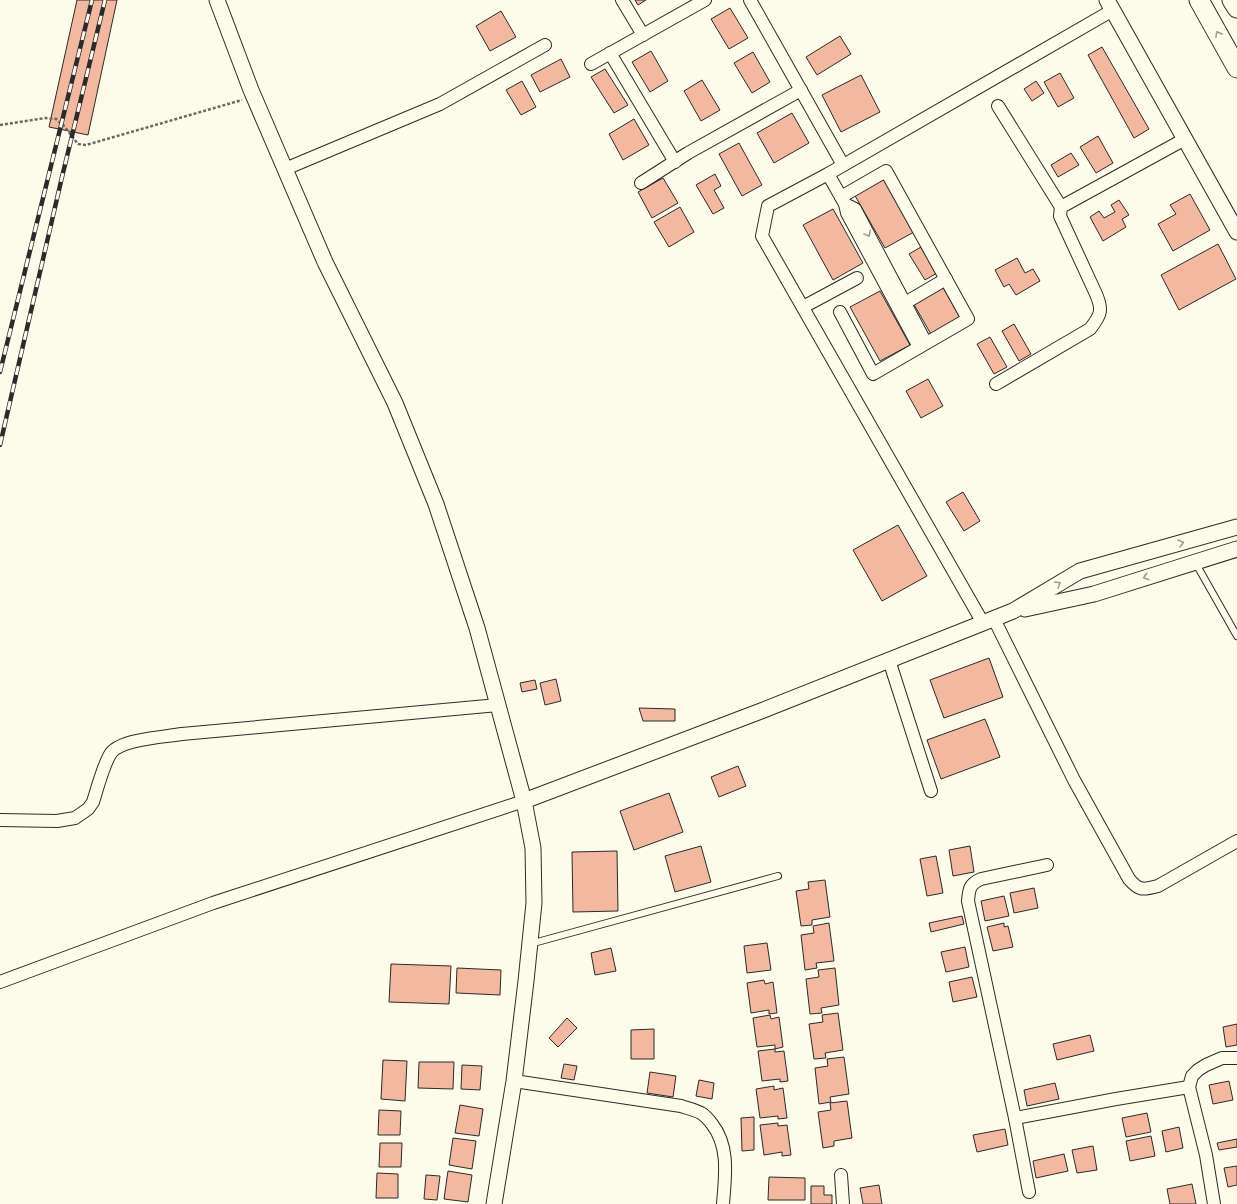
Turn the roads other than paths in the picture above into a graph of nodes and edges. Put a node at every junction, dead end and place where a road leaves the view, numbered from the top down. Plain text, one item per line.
1 (217, 0) edge
2 (622, 0) edge
3 (705, 0) edge
4 (750, 0) edge
5 (1199, 0) edge
6 (1232, 0) edge
7 (1110, 5) edge
8 (1237, 8) edge
9 (643, 35) junction
10 (545, 45) dead end
11 (610, 53) junction
12 (591, 64) dead end
13 (1237, 68) edge
14 (801, 90) junction
15 (998, 106) dead end
16 (1185, 139) junction
17 (674, 162) junction
18 (843, 165) junction
19 (285, 169) junction
20 (828, 174) junction
21 (640, 183) dead end
22 (843, 200) junction
23 (1061, 207) junction
24 (1237, 232) edge
25 (857, 278) dead end
26 (946, 279) junction
27 (905, 303) junction
28 (803, 308) junction
29 (840, 312) dead end
30 (922, 345) junction
31 (996, 384) dead end
32 (1237, 527) edge
33 (1237, 549) edge
34 (1195, 562) junction
35 (1013, 611) junction
36 (988, 621) junction
37 (1237, 636) edge
38 (889, 660) junction
39 (498, 705) junction
40 (931, 791) dead end
41 (524, 801) junction
42 (0, 820) edge
43 (1237, 842) edge
44 (1047, 865) dead end
45 (778, 876) dead end
46 (530, 944) junction
47 (0, 982) edge
48 (1237, 1058) edge
49 (514, 1082) junction
50 (1189, 1087) junction
51 (1015, 1118) junction
52 (840, 1174) dead end
53 (1029, 1192) dead end
54 (494, 1204) edge
55 (723, 1204) edge
56 (843, 1204) edge
57 (1214, 1204) edge

1 - 19 street
2 - 9 street
3 - 9 street
4 - 14 street
13 -> 5 main road
6 - 8 main road
7 - 16 street
7 - 18 street
9 - 11 street
10 - 19 street
11 - 12 street
11 - 17 street
14 - 17 street
14 - 18 street
15 - 23 street
16 - 23 street
16 - 24 street
17 - 21 street
18 - 20 street
19 - 39 street
20 - 22 street
20 - 28 street
22 - 26 street
22 -> 27 street
22 - 30 street
23 - 31 street
25 - 28 street
26 - 27 street
26 - 30 street
27 - 30 street
28 - 36 street
29 - 30 street
35 -> 32 street
33 - 34 street
34 -> 35 street
34 - 37 lane
35 - 36 street
36 - 38 street
36 - 43 street
38 - 40 street
38 - 41 street
39 - 41 street
39 - 42 street
41 - 46 street
41 - 47 street
44 - 51 street
45 - 46 lane
46 - 49 street
48 - 50 street
49 - 54 street
49 - 55 street
50 - 51 street
50 - 57 street
51 - 53 street
52 - 56 street

